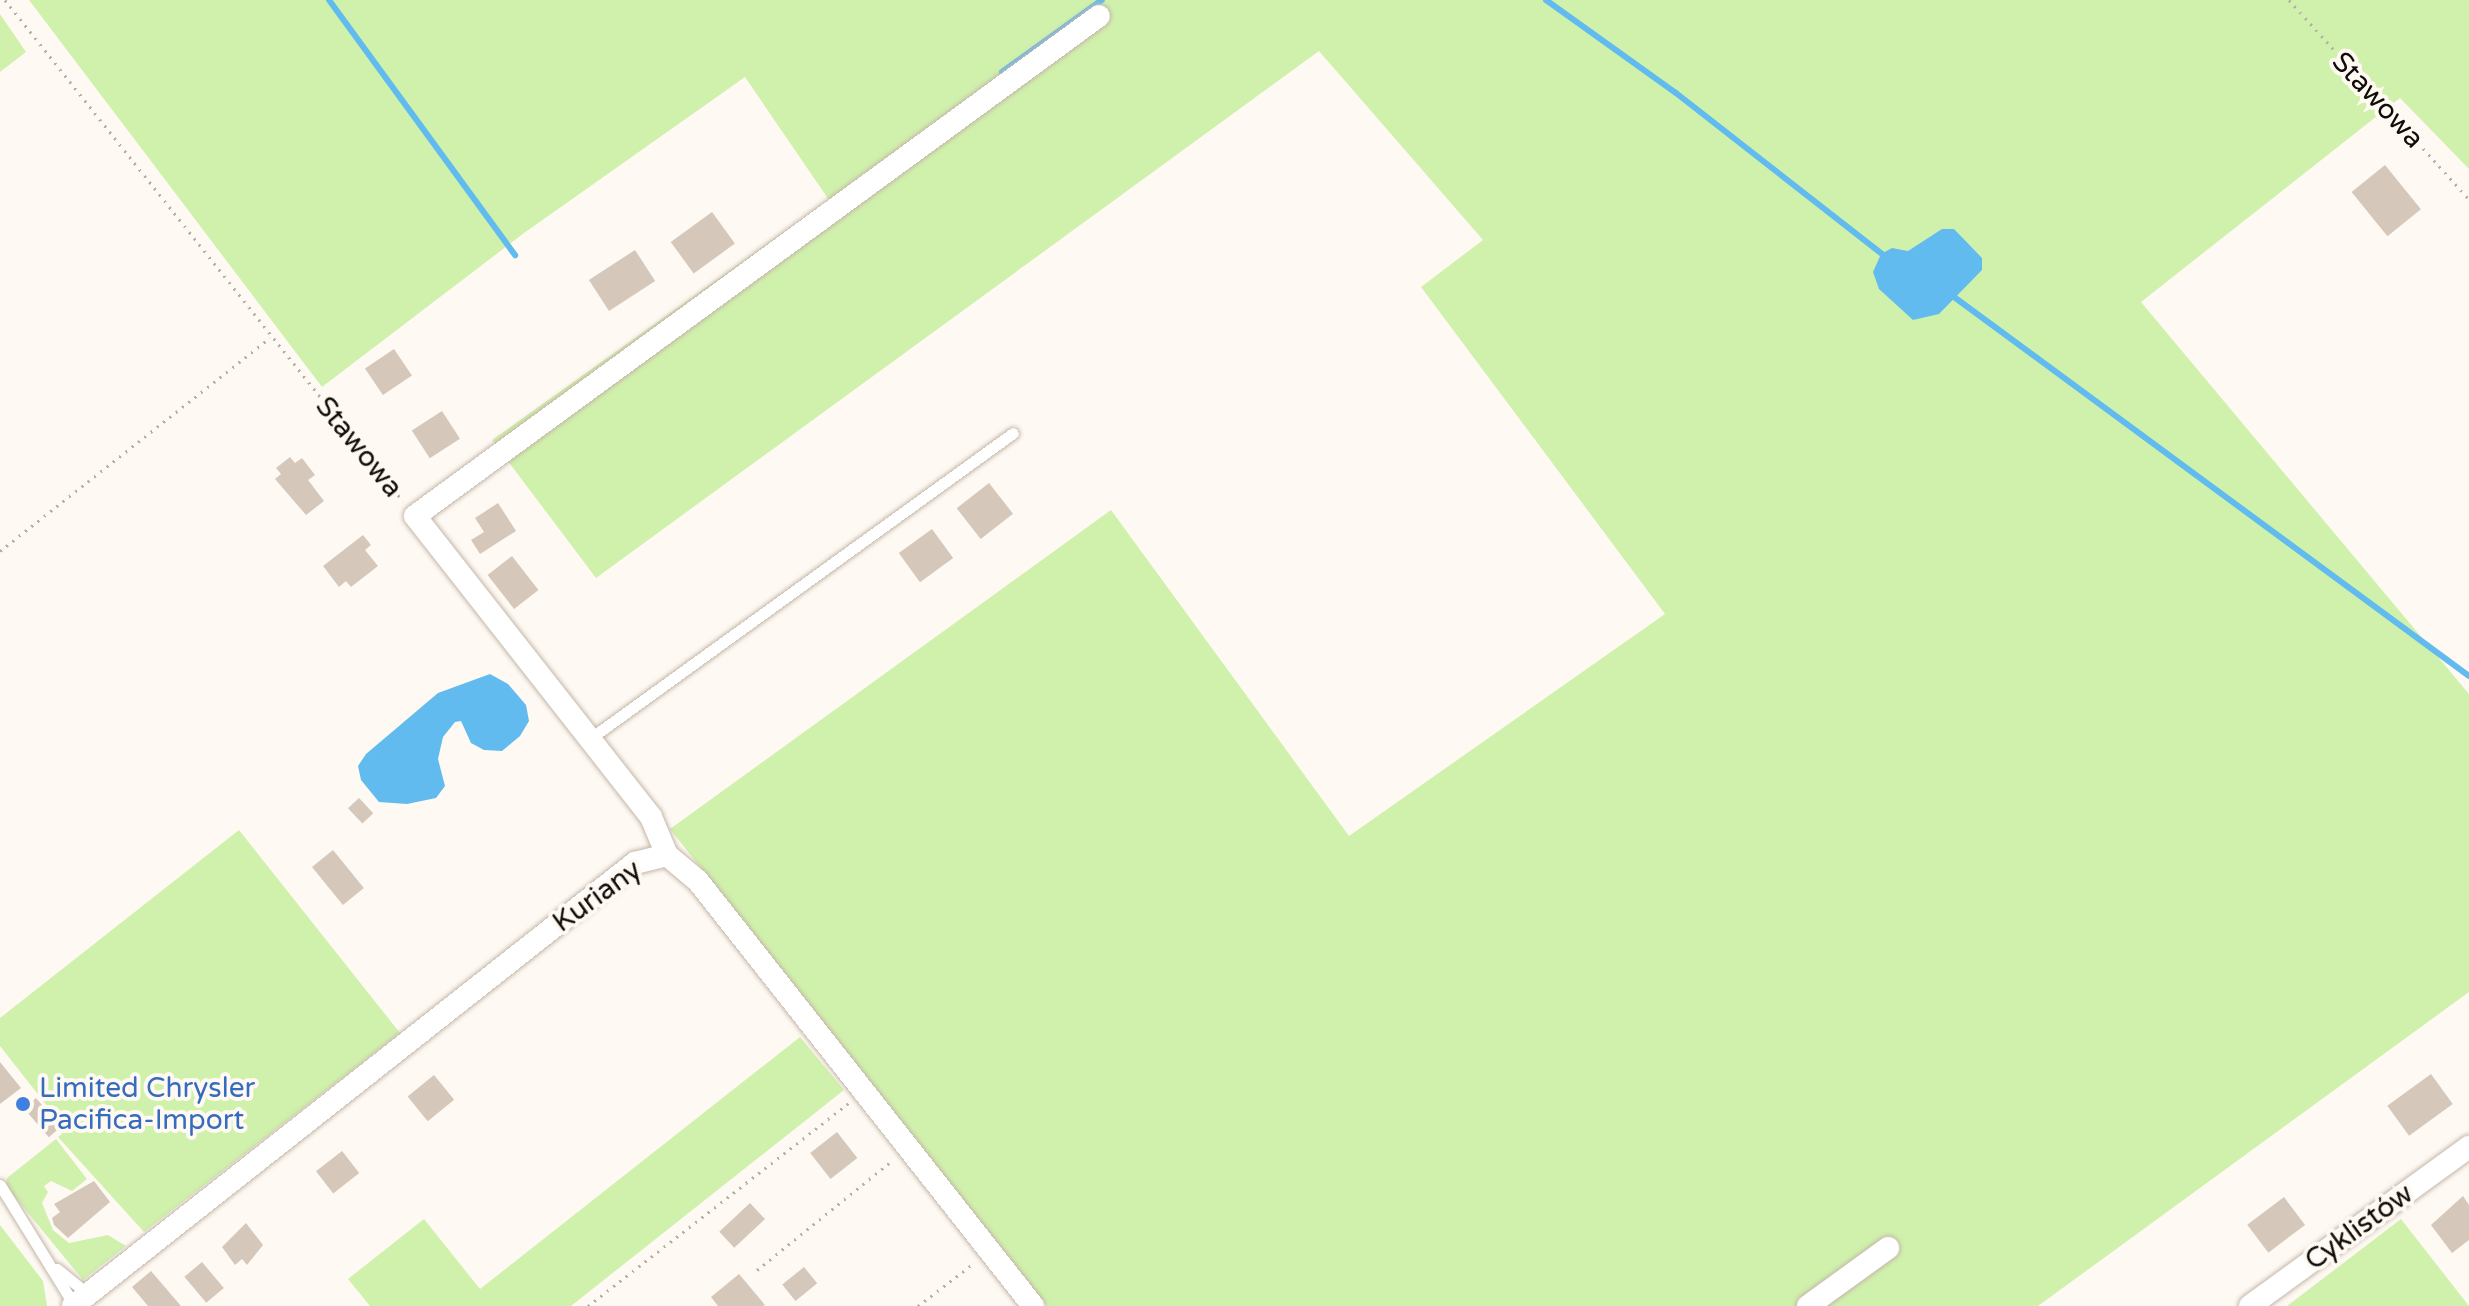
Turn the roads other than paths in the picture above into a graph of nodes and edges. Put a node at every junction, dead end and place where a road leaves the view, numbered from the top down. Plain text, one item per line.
1 (1099, 16) dead end
2 (1013, 433) dead end
3 (588, 740) junction
4 (667, 855) junction
5 (2469, 1147) edge
6 (0, 1185) edge
7 (1888, 1248) dead end
8 (54, 1267) junction
9 (78, 1302) edge
10 (1033, 1306) edge
11 (1808, 1306) edge
12 (2250, 1306) edge

1 - 3 street, Stawowa
2 - 3 lane
3 - 4 street, Stawowa
4 - 9 street, Kuriany
4 - 10 street, Kuriany
5 - 12 street, Cyklistów
6 - 8 lane
7 - 11 street
8 - 9 lane
8 - 9 lane

